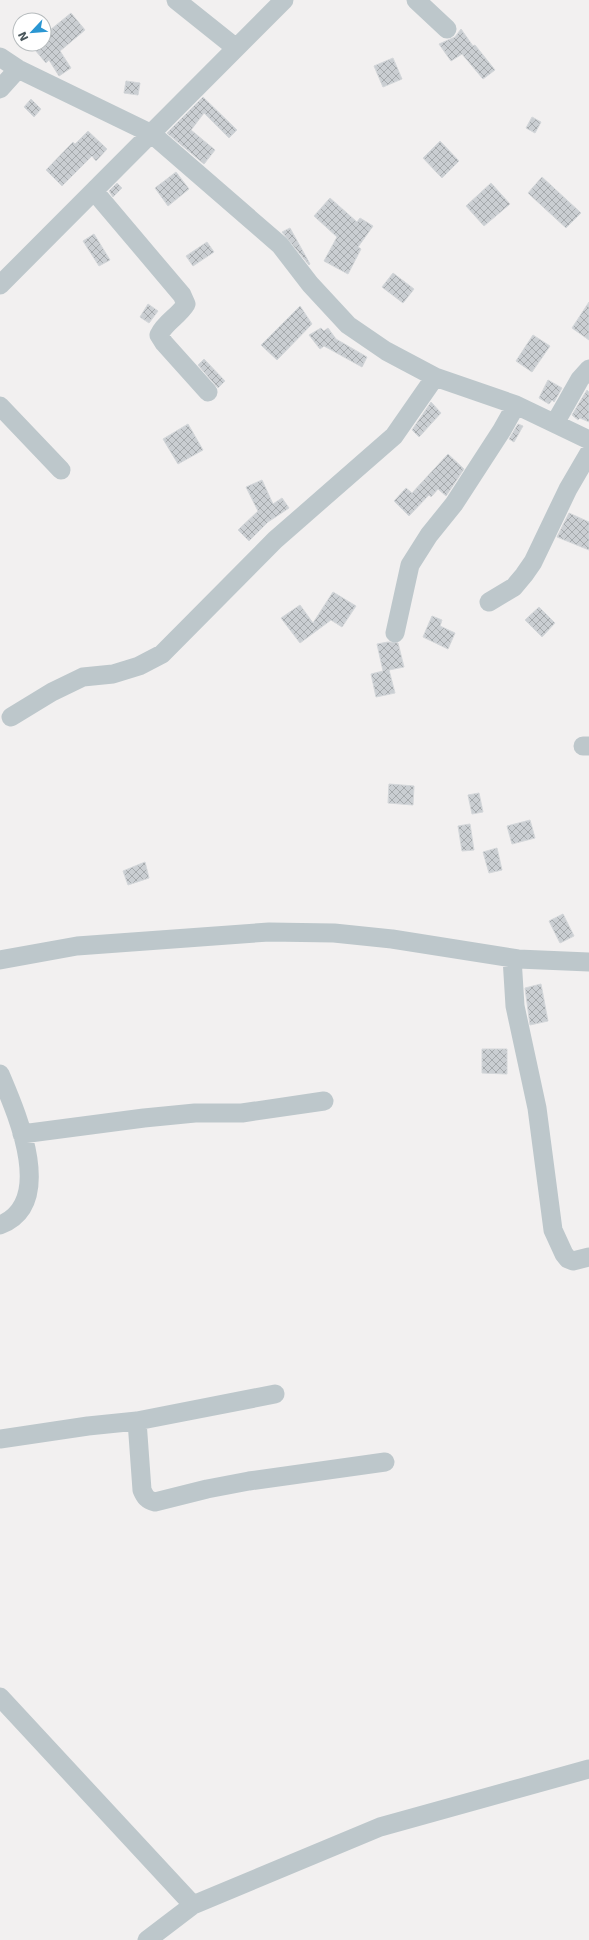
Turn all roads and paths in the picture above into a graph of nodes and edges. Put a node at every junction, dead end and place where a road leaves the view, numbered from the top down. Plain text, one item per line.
1 (176, 0) edge
2 (284, 0) edge
3 (416, 0) edge
4 (447, 29) dead end
5 (236, 48) junction
6 (0, 57) edge
7 (18, 69) junction
8 (0, 89) edge
9 (152, 134) junction
10 (94, 191) junction
11 (0, 285) edge
12 (589, 369) edge
13 (435, 377) junction
14 (208, 392) dead end
15 (516, 405) junction
16 (0, 406) edge
17 (555, 423) junction
18 (589, 440) edge
19 (589, 454) edge
20 (61, 470) dead end
21 (489, 602) dead end
22 (395, 633) dead end
23 (11, 716) dead end
24 (512, 958) junction
25 (0, 960) edge
26 (589, 962) edge
27 (0, 1074) edge
28 (324, 1101) dead end
29 (22, 1134) junction
30 (0, 1225) edge
31 (589, 1257) edge
32 (276, 1394) dead end
33 (137, 1421) junction
34 (0, 1439) edge
35 (384, 1462) dead end
36 (0, 1697) edge
37 (589, 1770) edge
38 (193, 1905) junction
39 (147, 1940) edge

1 - 5 street
2 - 5 street
3 - 4 street
5 - 9 street
6 - 7 street
7 - 8 street
7 - 9 street
9 - 10 street
9 - 13 street
10 - 11 street
10 - 14 street
12 - 17 street
13 - 15 street
13 - 23 street
15 - 17 street
15 - 22 street
16 - 20 street
17 - 18 street
19 - 21 street
24 - 25 street
24 - 26 street
24 - 31 street
27 - 29 street
28 - 29 street
29 - 30 street
32 - 33 street
33 - 34 street
33 - 35 street
36 - 38 street
37 - 38 street
38 - 39 street

